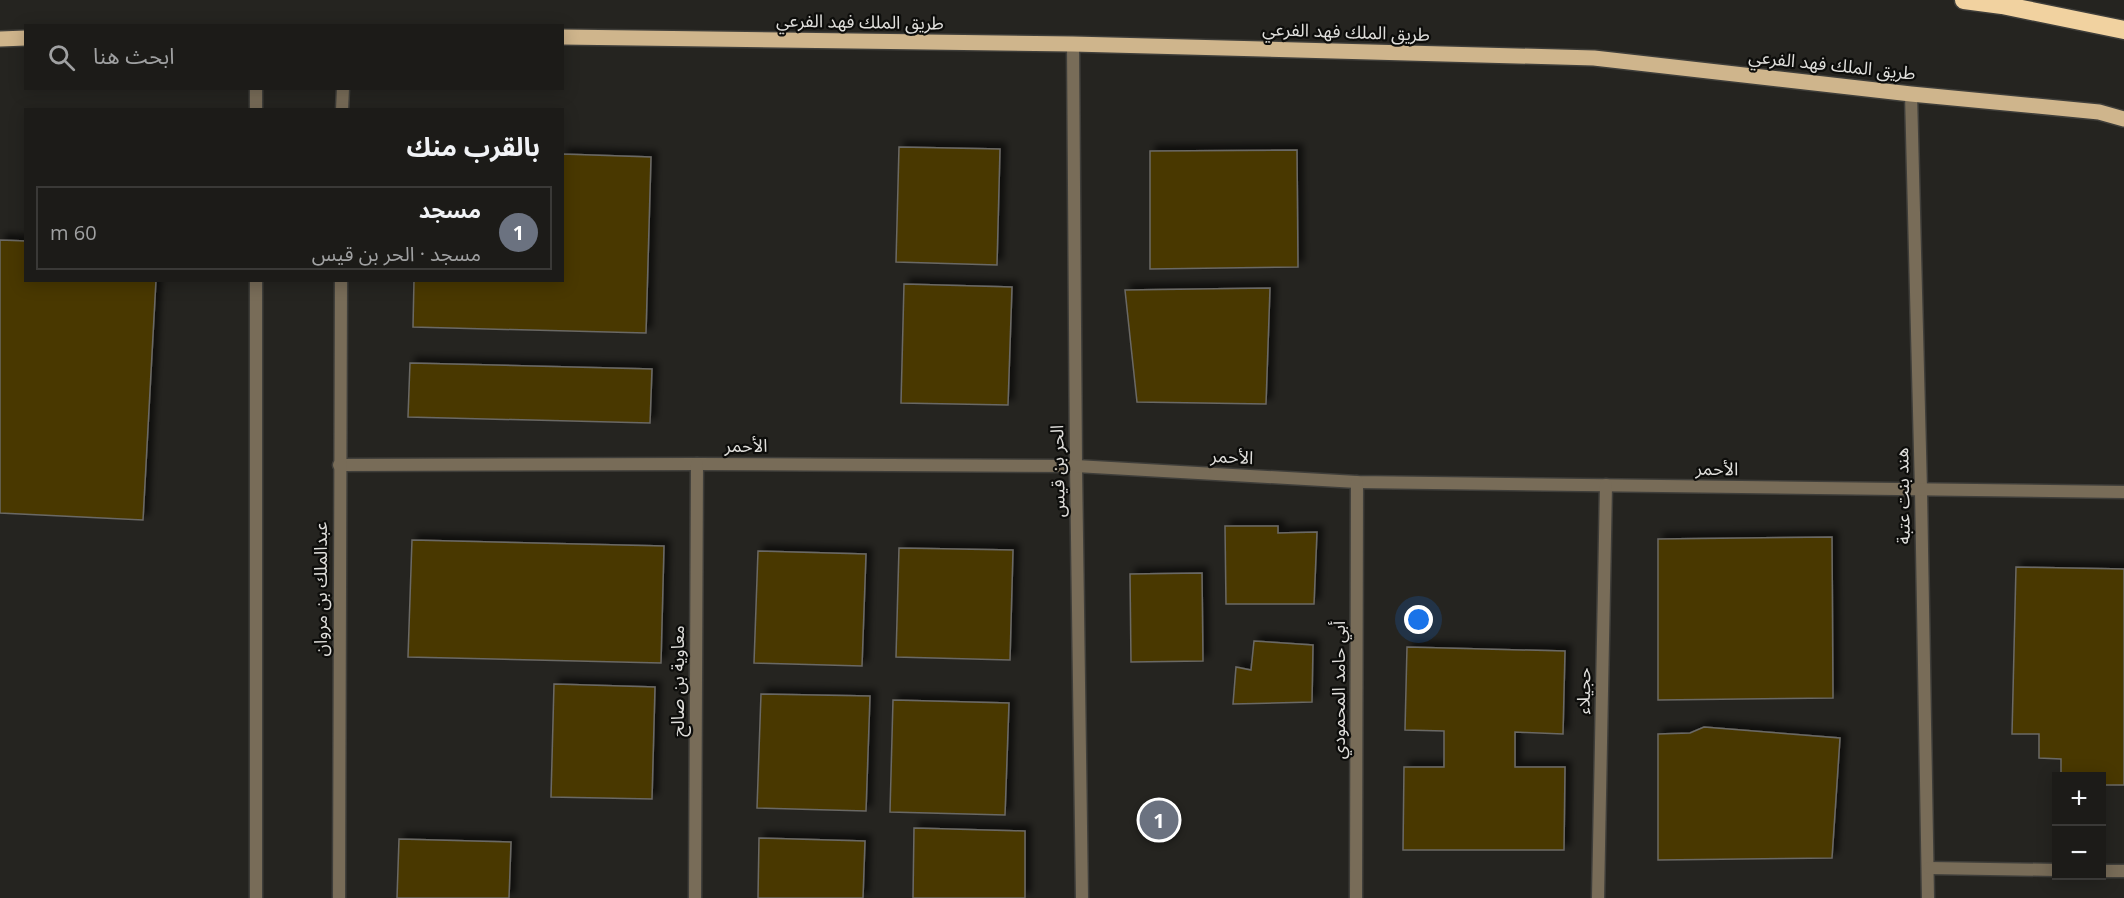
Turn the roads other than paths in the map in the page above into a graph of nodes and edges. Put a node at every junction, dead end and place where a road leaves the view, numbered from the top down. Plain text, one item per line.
1 (1964, 0) edge
2 (2124, 30) edge
3 (564, 37) edge
4 (24, 38) edge
5 (0, 39) edge
6 (1073, 44) junction
7 (256, 90) edge
8 (343, 90) edge
9 (1911, 94) junction
10 (256, 108) edge
11 (342, 108) edge
12 (2124, 119) edge
13 (256, 282) edge
14 (341, 282) edge
15 (697, 464) junction
16 (339, 465) junction
17 (1076, 466) junction
18 (1357, 482) junction
19 (1606, 485) junction
20 (1921, 490) junction
21 (2124, 492) edge
22 (1929, 868) junction
23 (2052, 870) edge
24 (2106, 871) edge
25 (2124, 871) edge
26 (256, 898) edge
27 (339, 898) edge
28 (695, 898) edge
29 (1082, 898) edge
30 (1356, 898) edge
31 (1598, 898) edge
32 (1928, 898) edge

1 - 2 highway
3 - 6 main road, طريق الملك فهد الفرعي
4 - 5 main road
6 - 9 main road, طريق الملك فهد الفرعي
6 - 17 street, الحر بن قيس
7 - 10 street
8 - 11 street
9 - 12 main road, طريق الملك فهد الفرعي
9 - 20 street, هند بنت عتبة
13 - 26 street
14 - 16 street, عبدالملك بن مروان
15 - 16 street, الأحمر
15 - 17 street, الأحمر
15 - 28 street, معاوية بن صالح
16 - 27 street, عبدالملك بن مروان
17 - 18 street, الأحمر
17 - 29 street, الحر بن قيس
18 - 19 street, الأحمر
18 - 30 street, أبي حامد المحمودي
19 - 20 street, الأحمر
19 - 31 street, حجيلاء
20 - 21 street, الأحمر
20 - 22 street, هند بنت عتبة
22 - 23 street
22 - 32 street, هند بنت عتبة
24 - 25 street

